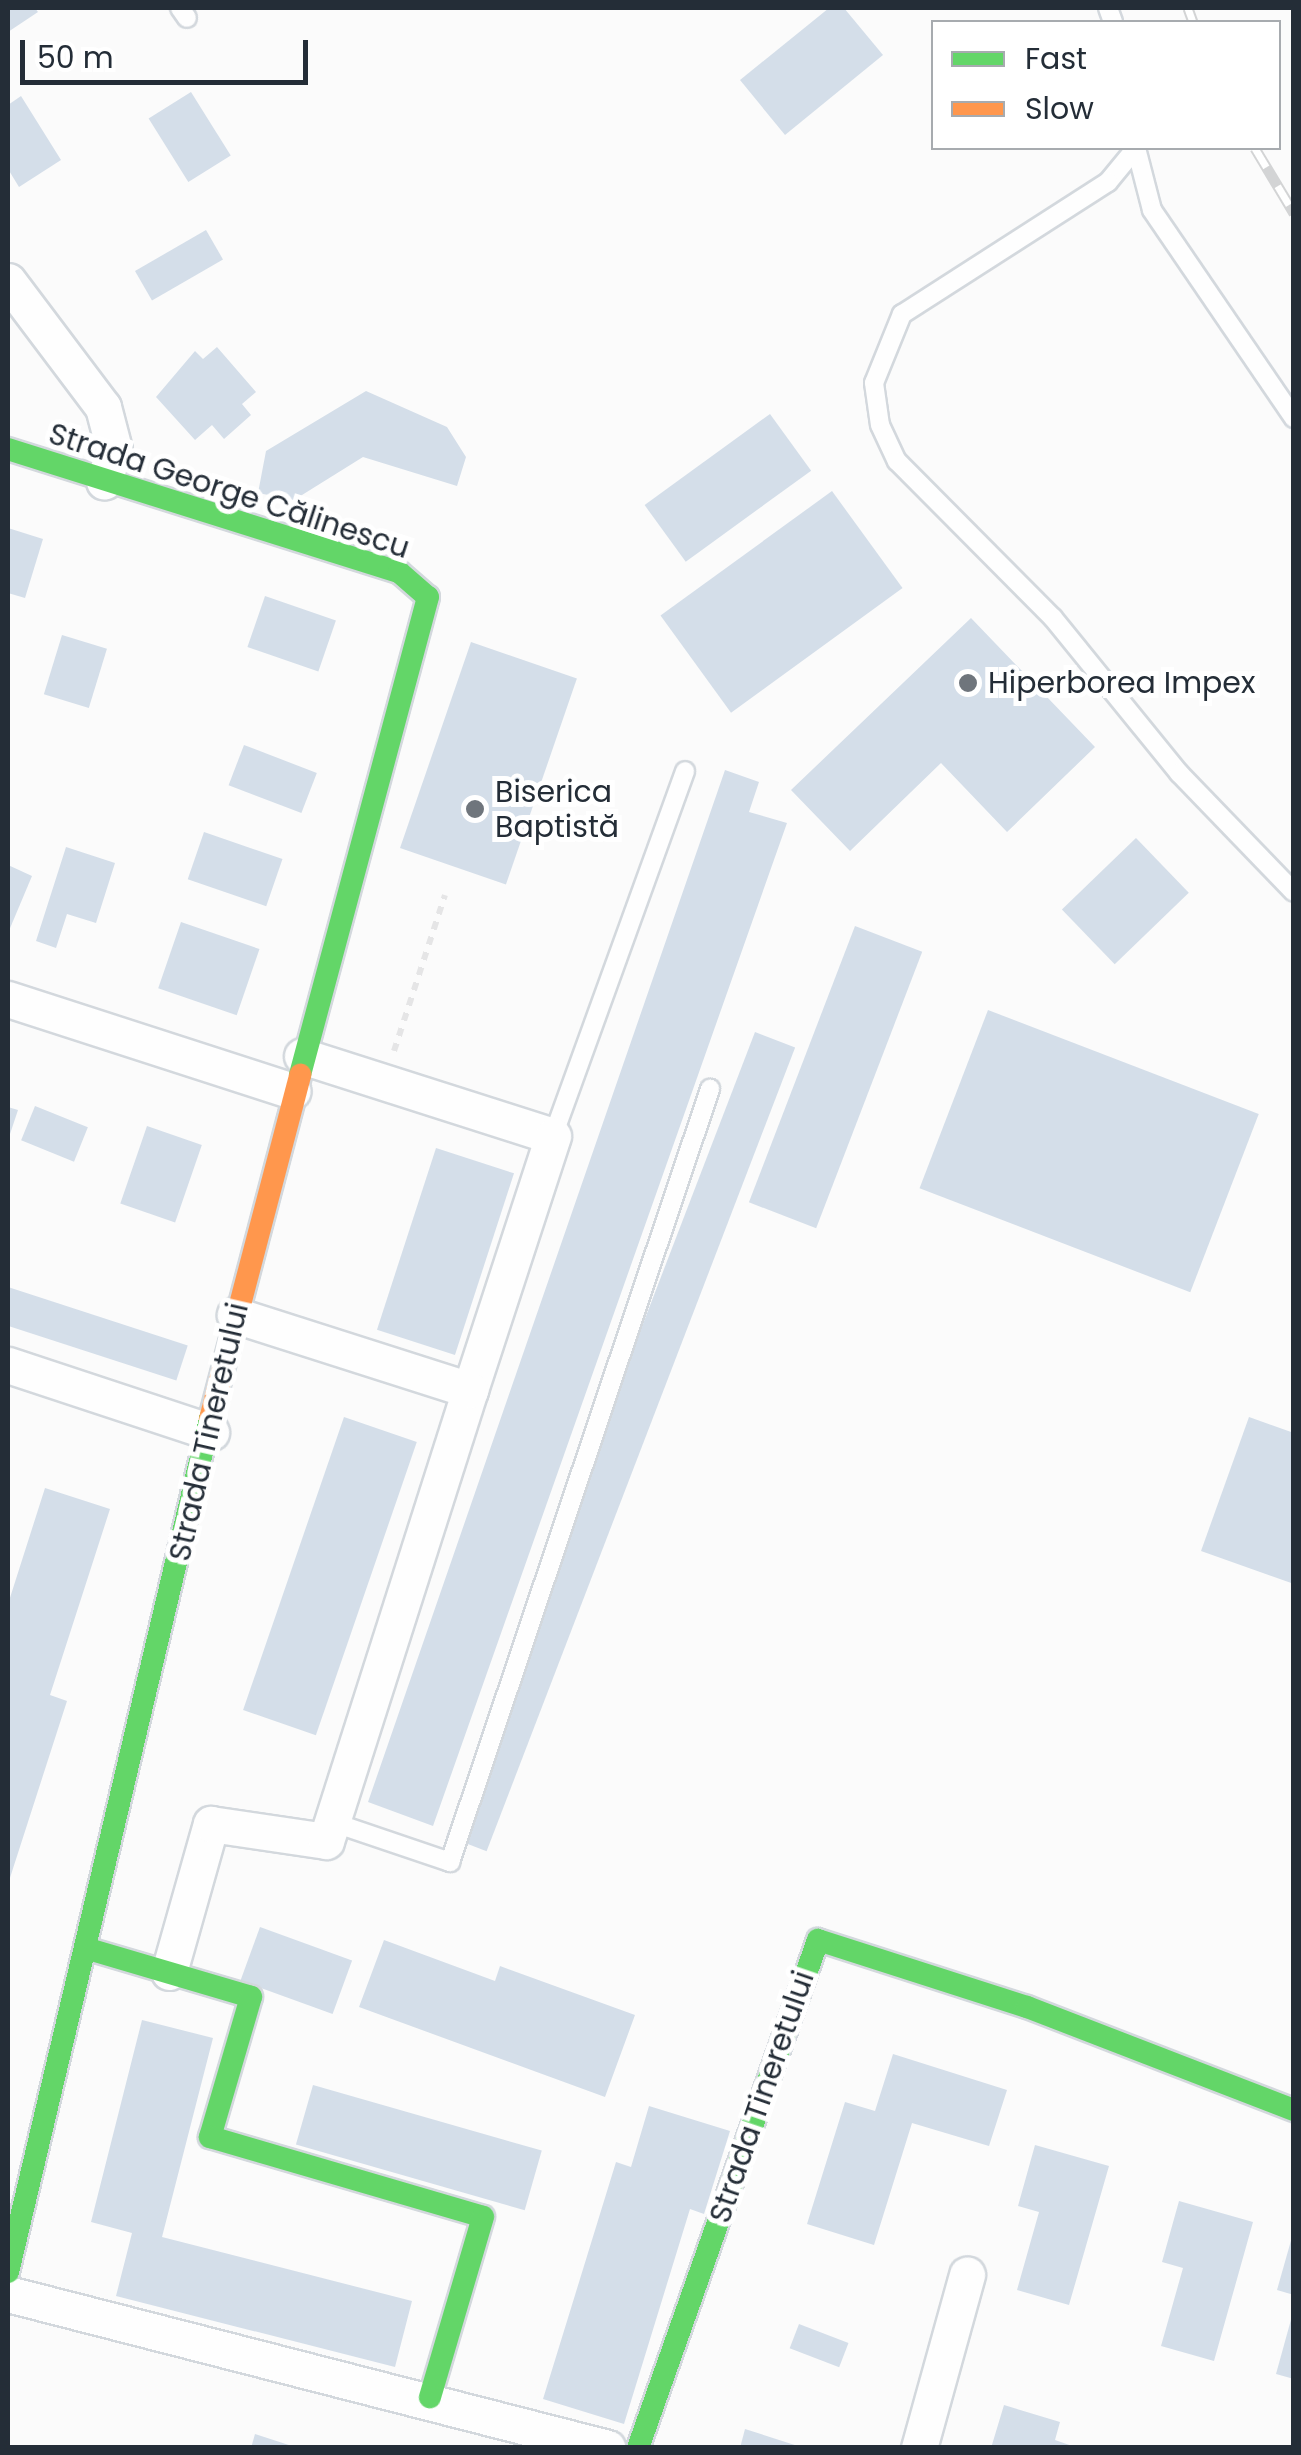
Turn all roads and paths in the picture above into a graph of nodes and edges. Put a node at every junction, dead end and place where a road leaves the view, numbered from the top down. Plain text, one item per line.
1 (1134, 150) edge
2 (1137, 150) edge
3 (8, 281) edge
4 (1294, 418) edge
5 (8, 448) edge
6 (104, 481) junction
7 (428, 597) joint
8 (685, 771) dead end
9 (1294, 892) edge
10 (446, 895) dead end
11 (8, 1000) edge
12 (302, 1056) junction
13 (385, 1081) junction
14 (710, 1089) dead end
15 (293, 1090) junction
16 (553, 1136) junction
17 (234, 1315) junction
18 (8, 1366) edge
19 (470, 1390) junction
20 (211, 1432) junction
21 (332, 1822) junction
22 (85, 1948) junction
23 (168, 1972) junction
24 (21, 2098) dead end
25 (47, 2107) junction
26 (1294, 2110) edge
27 (8, 2272) edge
28 (966, 2275) dead end
29 (8, 2294) edge
30 (430, 2397) junction
31 (608, 2448) edge
32 (638, 2448) edge
33 (919, 2448) edge

1 - 9 lane
2 - 4 lane
3 - 6 street
5 - 6 street, Strada George Călinescu
6 - 7 street, Strada George Călinescu
7 - 12 street, Strada Tineretului
8 - 16 lane
10 - 13 path
11 - 15 street
12 - 13 street
12 - 15 street, Strada Tineretului
13 - 16 street
14 - 21 lane
15 - 17 street, Strada Tineretului
16 - 19 street
17 - 19 street
17 - 20 street, Strada Tineretului
18 - 20 street
19 - 21 street
20 - 22 street, Strada Tineretului
21 - 23 street
22 - 23 street
22 - 25 street, Strada Tineretului
23 - 30 street
24 - 25 street
25 - 27 street, Strada Tineretului
26 - 32 street, Strada Tineretului
28 - 33 street
29 - 30 street
30 - 31 street

